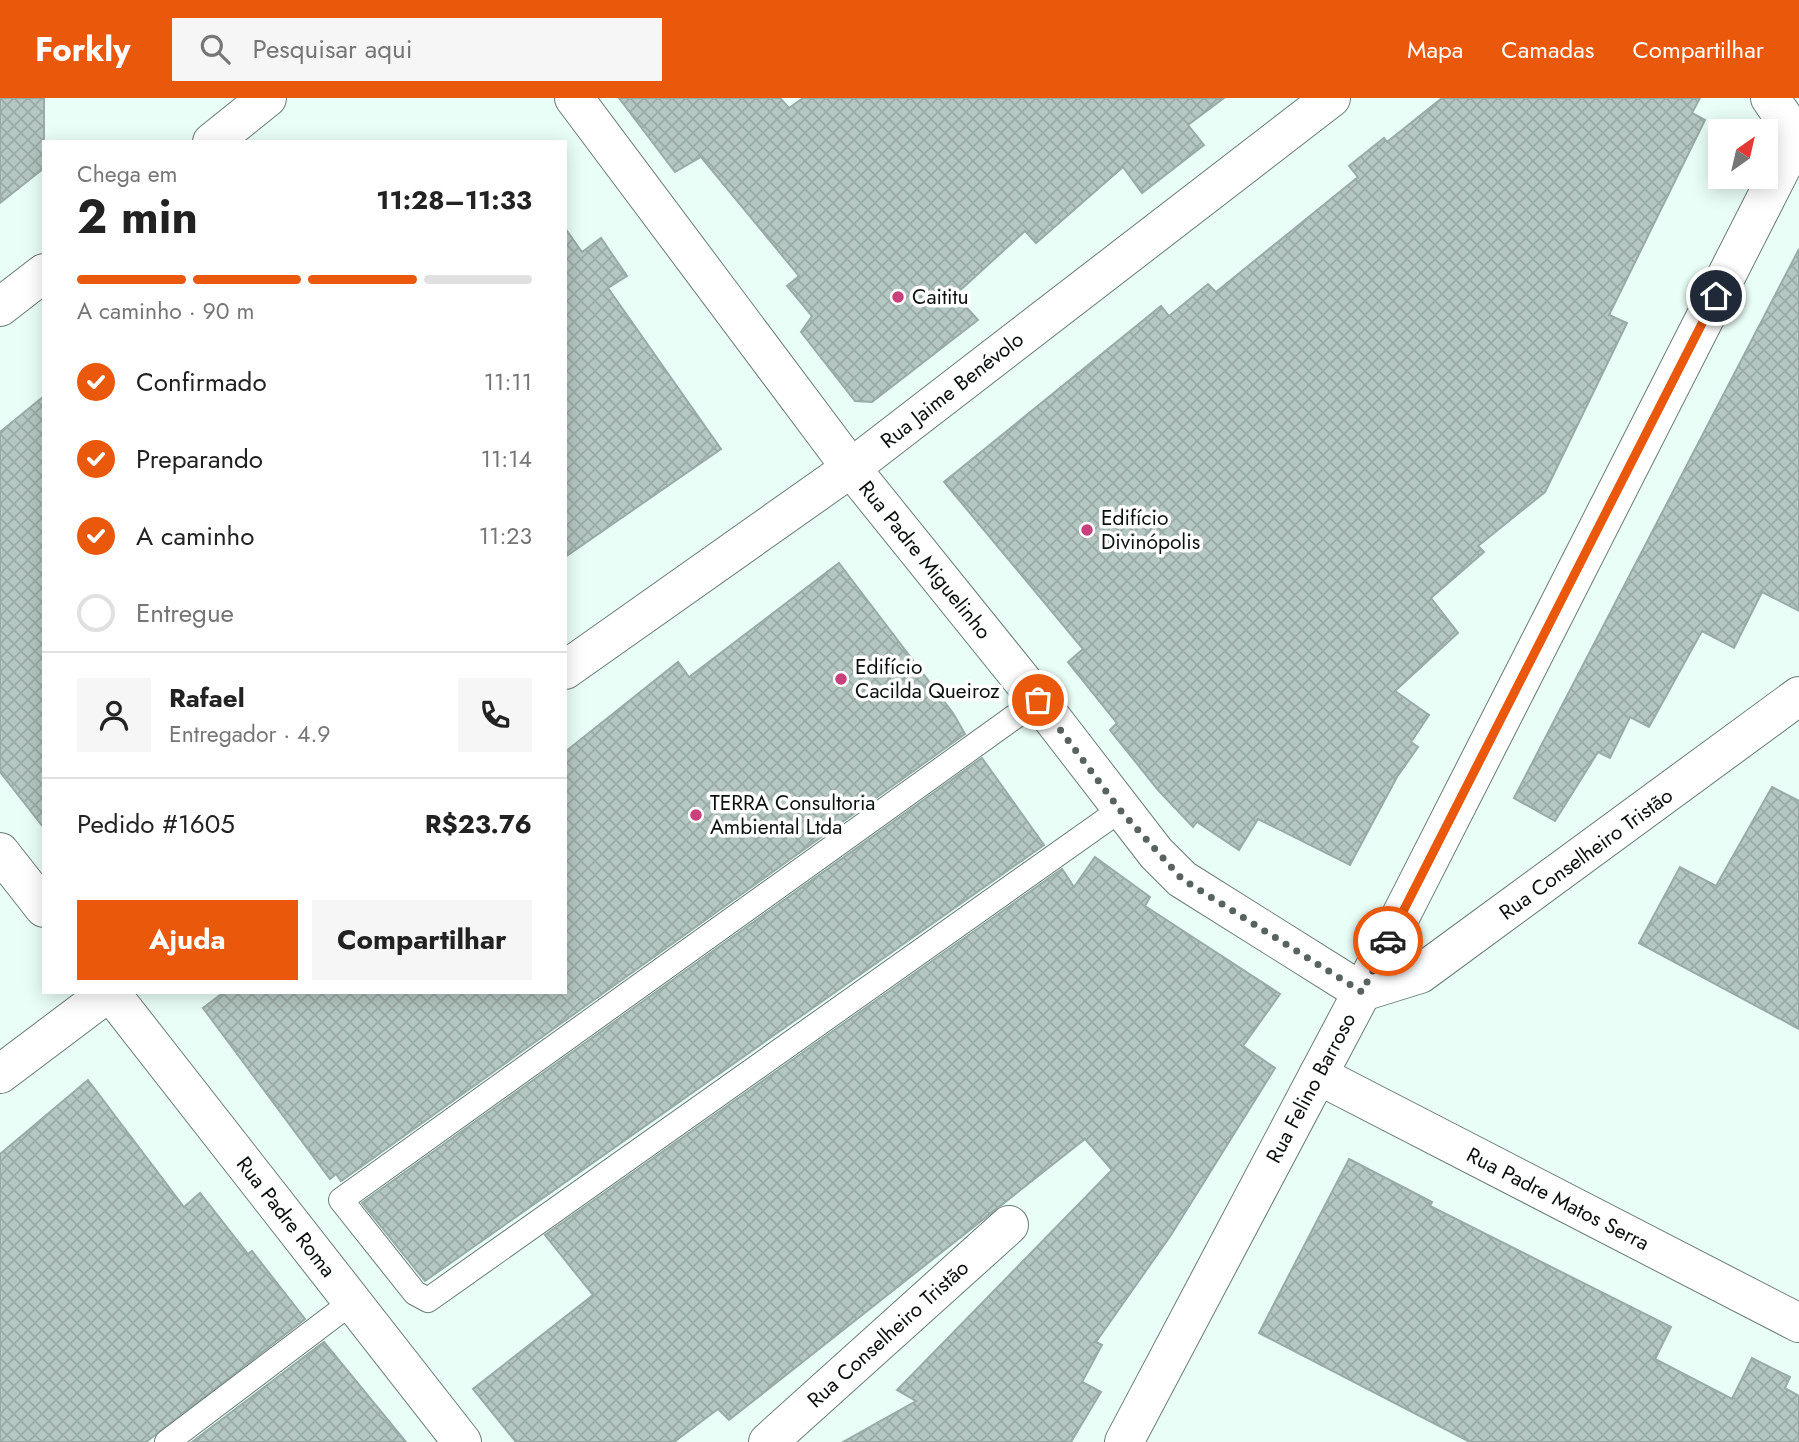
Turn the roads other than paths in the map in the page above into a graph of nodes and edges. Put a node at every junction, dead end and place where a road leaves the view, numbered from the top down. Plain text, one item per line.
1 (267, 98) edge
2 (574, 98) edge
3 (1331, 98) edge
4 (1770, 98) edge
5 (1798, 137) edge
6 (214, 140) edge
7 (42, 275) edge
8 (0, 307) edge
9 (851, 468) junction
10 (567, 669) edge
11 (1799, 696) edge
12 (1038, 700) junction
13 (1120, 810) junction
14 (0, 852) edge
15 (42, 905) edge
16 (1362, 992) junction
17 (107, 994) edge
18 (112, 994) edge
19 (0, 1074) edge
20 (1318, 1075) junction
21 (1009, 1225) dead end
22 (352, 1302) junction
23 (1799, 1323) edge
24 (167, 1442) edge
25 (462, 1442) edge
26 (768, 1442) edge
27 (1124, 1442) edge

1 - 6 street
2 - 9 street, Rua Padre Miguelinho
3 - 9 street, Rua Jaime Benévolo
4 - 5 street
5 - 16 street, Rua Felino Barroso
7 - 8 street
9 - 10 street, Rua Jaime Benévolo
9 - 12 street, Rua Padre Miguelinho
11 - 16 street, Rua Conselheiro Tristão
12 - 13 street, Rua Padre Miguelinho
12 - 13 lane
13 - 16 street, Rua Padre Miguelinho
14 - 15 street
16 - 20 street, Rua Felino Barroso
17 - 19 street
18 - 22 street, Rua Padre Roma
20 - 23 street, Rua Padre Matos Serra
20 - 27 street, Rua Felino Barroso
21 - 26 street, Rua Conselheiro Tristão
22 - 24 lane
22 - 25 street, Rua Padre Roma

